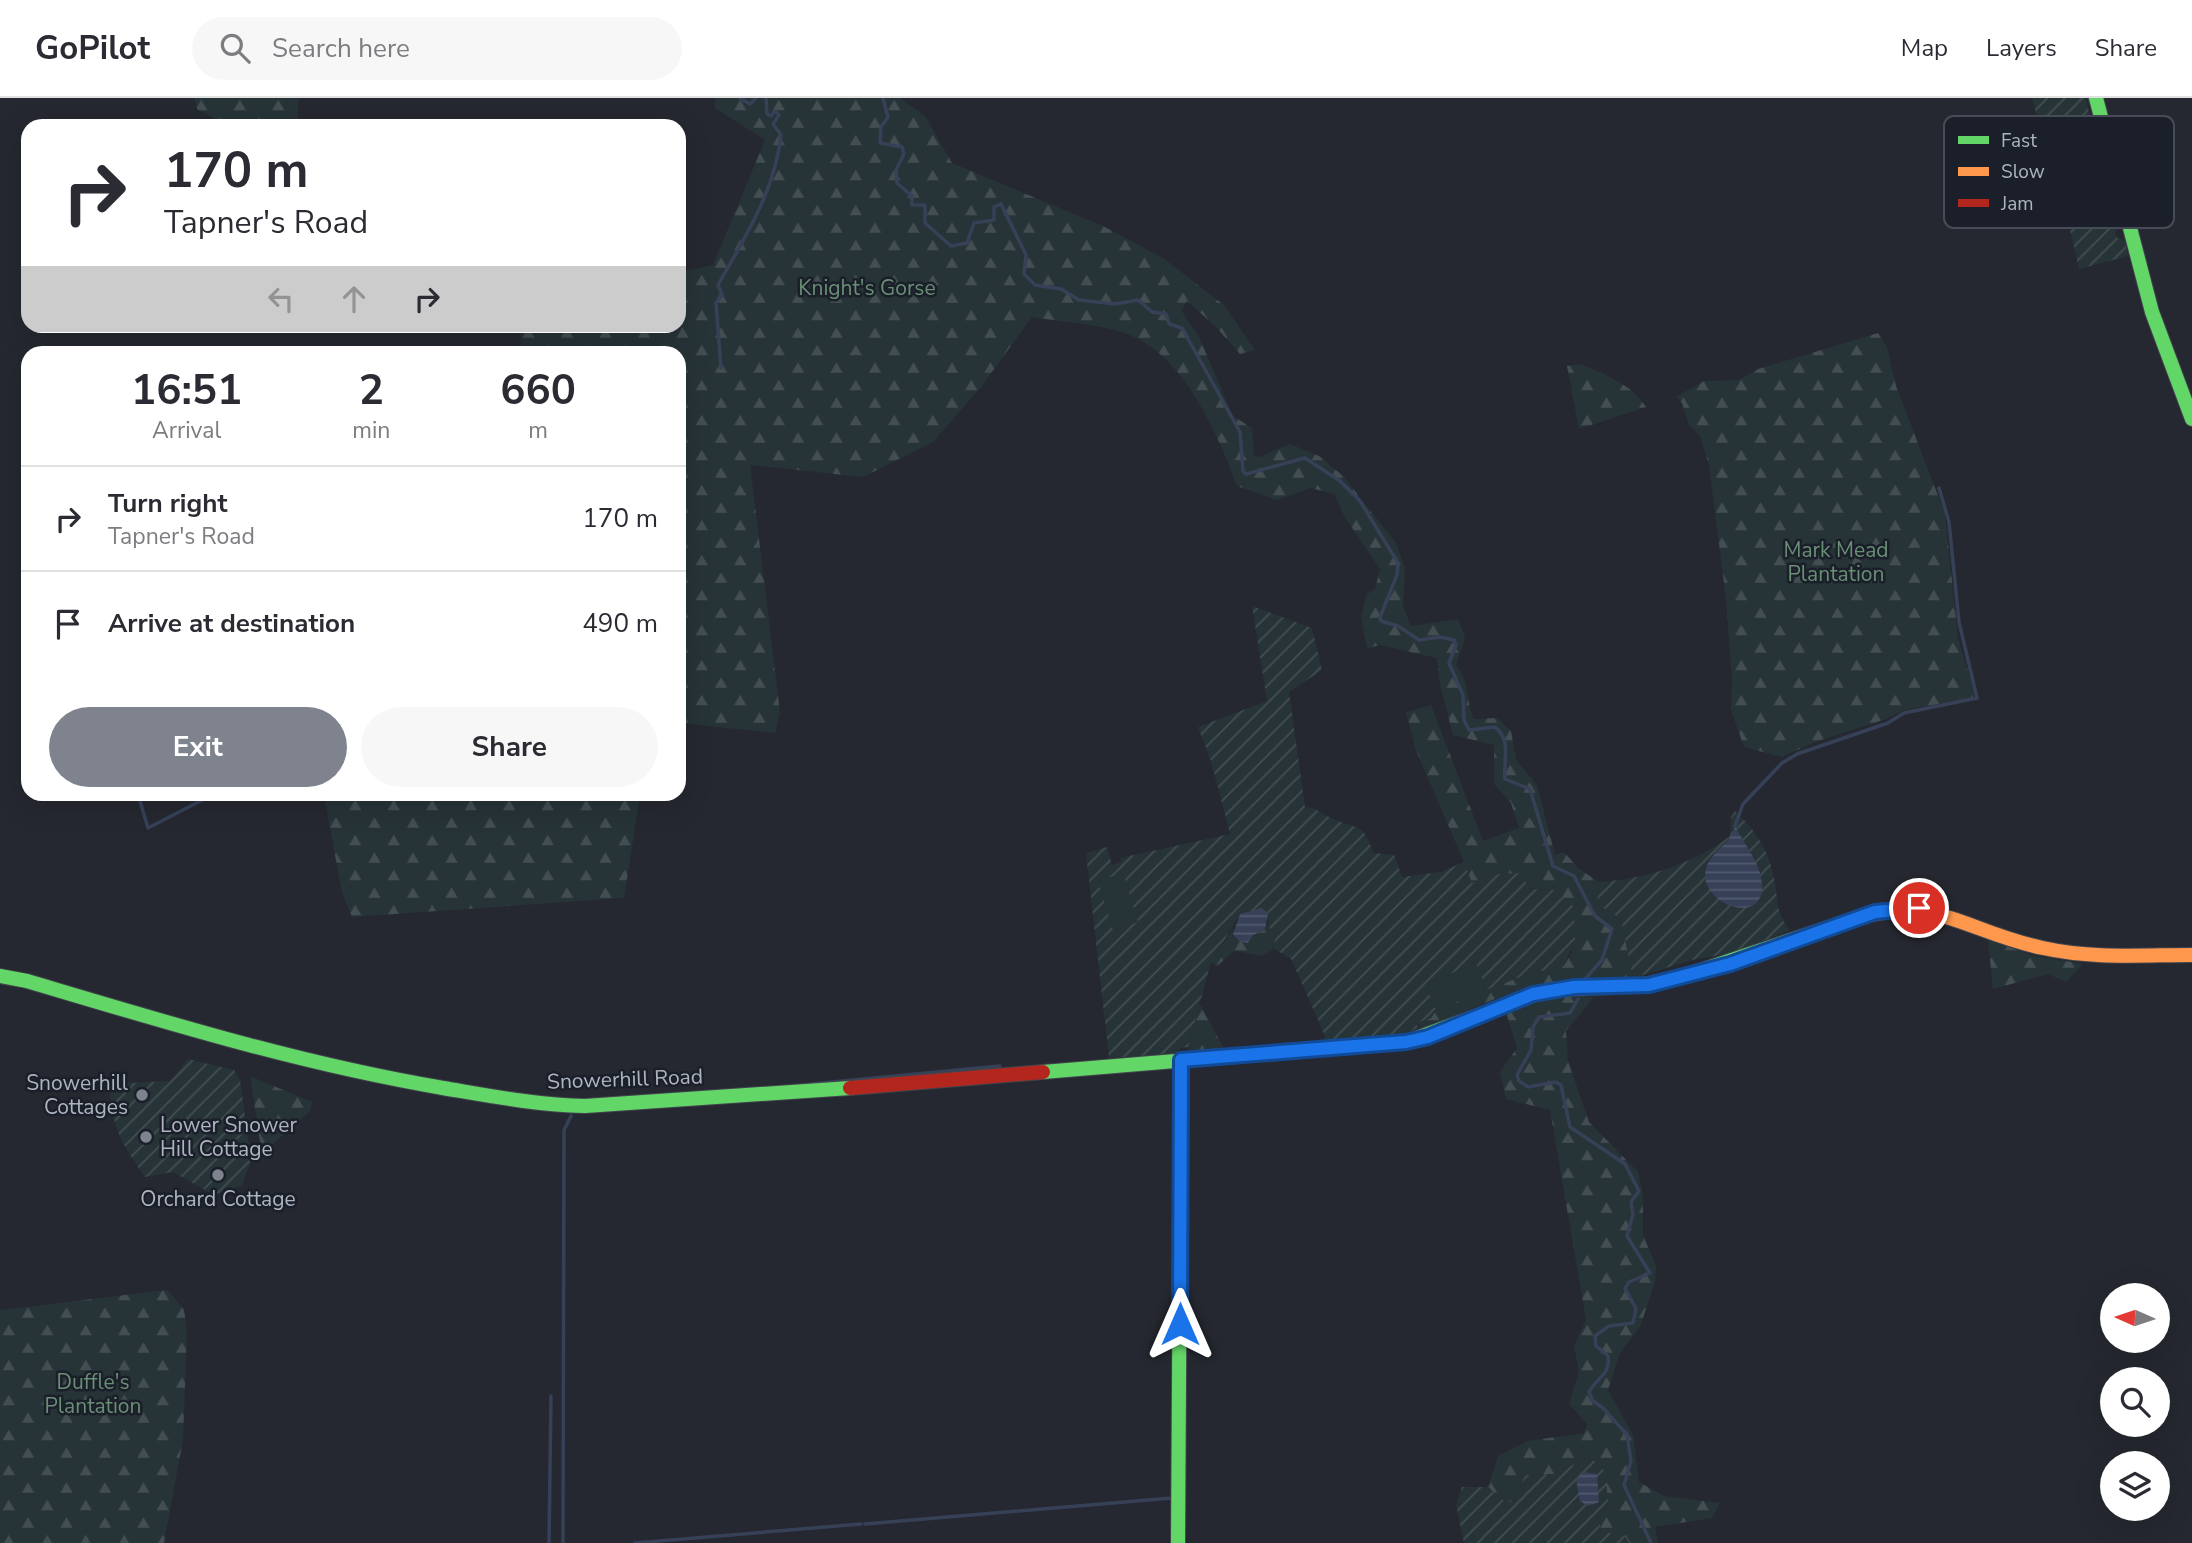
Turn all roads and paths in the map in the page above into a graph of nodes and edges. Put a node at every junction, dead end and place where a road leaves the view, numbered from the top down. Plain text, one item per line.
1 (2096, 98) edge
2 (2101, 116) edge
3 (2130, 228) edge
4 (2192, 419) edge
5 (2192, 955) edge
6 (0, 976) edge
7 (1181, 1060) junction
8 (1178, 1543) edge

1 - 2 street
3 - 4 street
5 - 7 street, Snowerhill Road
6 - 7 street, Snowerhill Road
7 - 8 street

